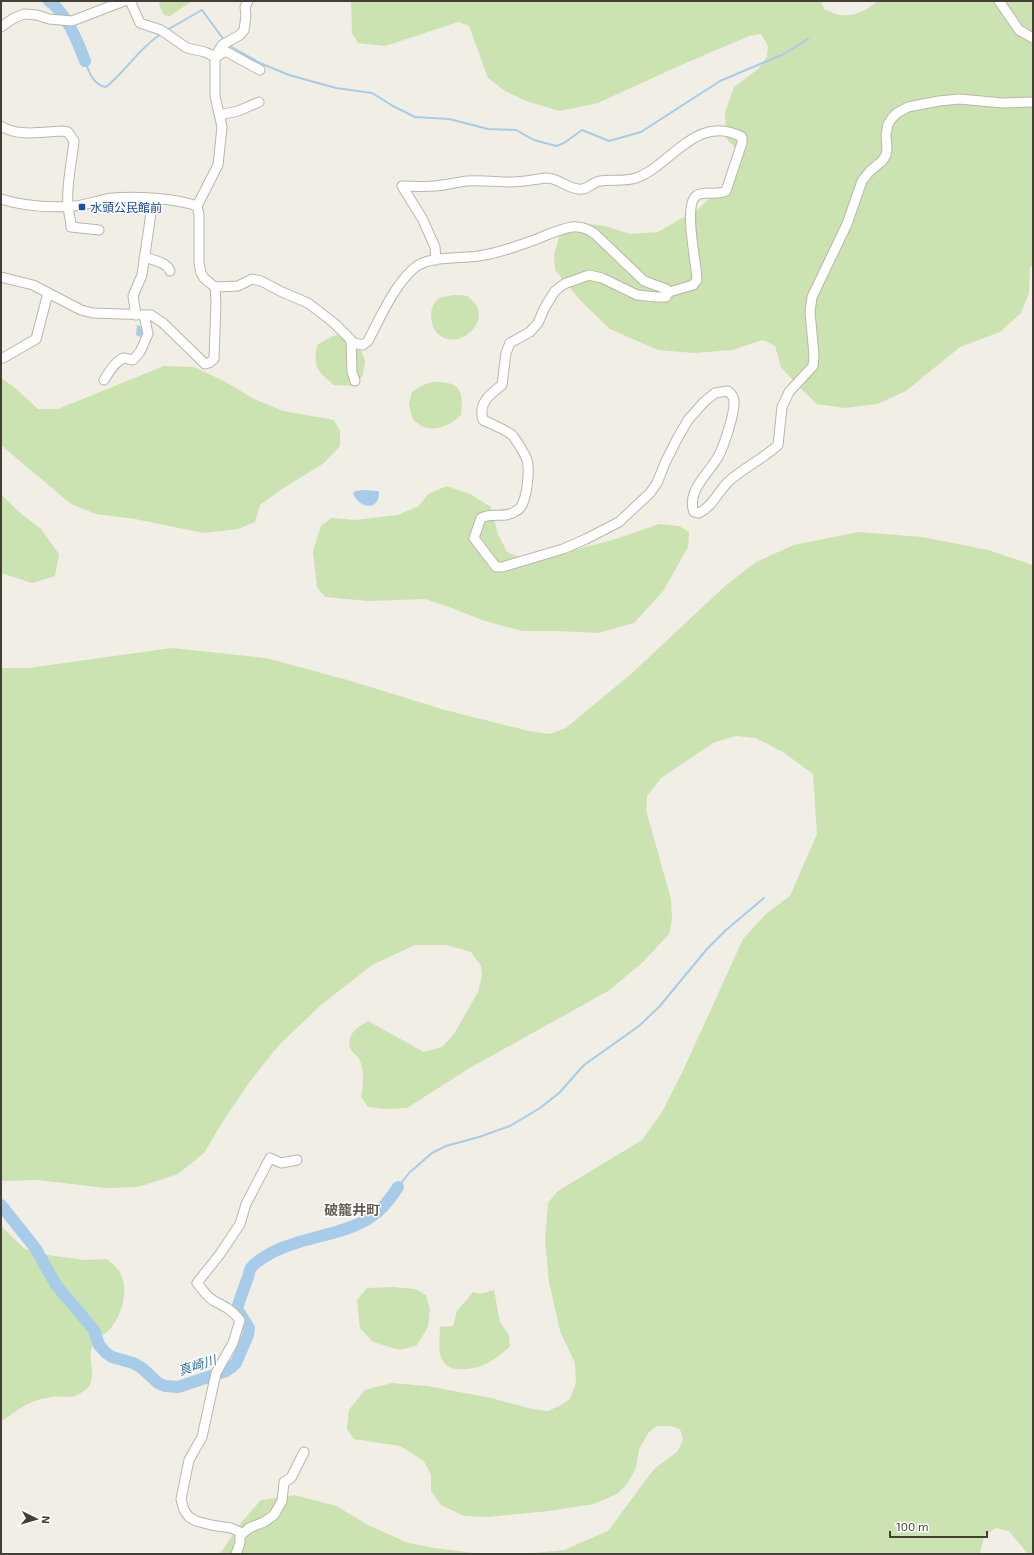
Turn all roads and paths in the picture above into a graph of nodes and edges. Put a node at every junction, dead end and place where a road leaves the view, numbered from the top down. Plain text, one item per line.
1 (124, 1) edge
2 (130, 1) edge
3 (248, 1) edge
4 (999, 1) edge
5 (1, 27) edge
6 (1033, 38) edge
7 (216, 56) junction
8 (260, 70) dead end
9 (259, 102) dead end
10 (1033, 102) edge
11 (220, 116) junction
12 (1, 126) edge
13 (153, 199) junction
14 (1, 200) edge
15 (197, 206) junction
16 (68, 207) junction
17 (100, 230) dead end
18 (144, 258) junction
19 (436, 260) junction
20 (170, 271) dead end
21 (1, 276) edge
22 (215, 287) junction
23 (669, 292) junction
24 (48, 293) junction
25 (140, 315) junction
26 (351, 340) junction
27 (1, 357) edge
28 (104, 380) dead end
29 (355, 381) dead end
30 (297, 1160) dead end
31 (304, 1452) dead end
32 (240, 1536) junction
33 (236, 1554) edge

1 - 5 street
2 - 7 street
3 - 7 street
4 - 6 street
7 - 8 street
7 - 11 street
9 - 11 street
10 - 23 street
11 - 15 street
12 - 16 street
13 - 15 street
13 - 16 street
13 - 18 street
14 - 16 street
15 - 22 street
16 - 17 street
18 - 20 street
18 - 25 street
19 - 23 street
19 - 23 street
19 - 26 street
21 - 24 street
22 - 25 street
22 - 26 street
24 - 25 street
24 - 27 street
25 - 28 street
26 - 29 street
30 - 32 street
31 - 32 street
32 - 33 street

